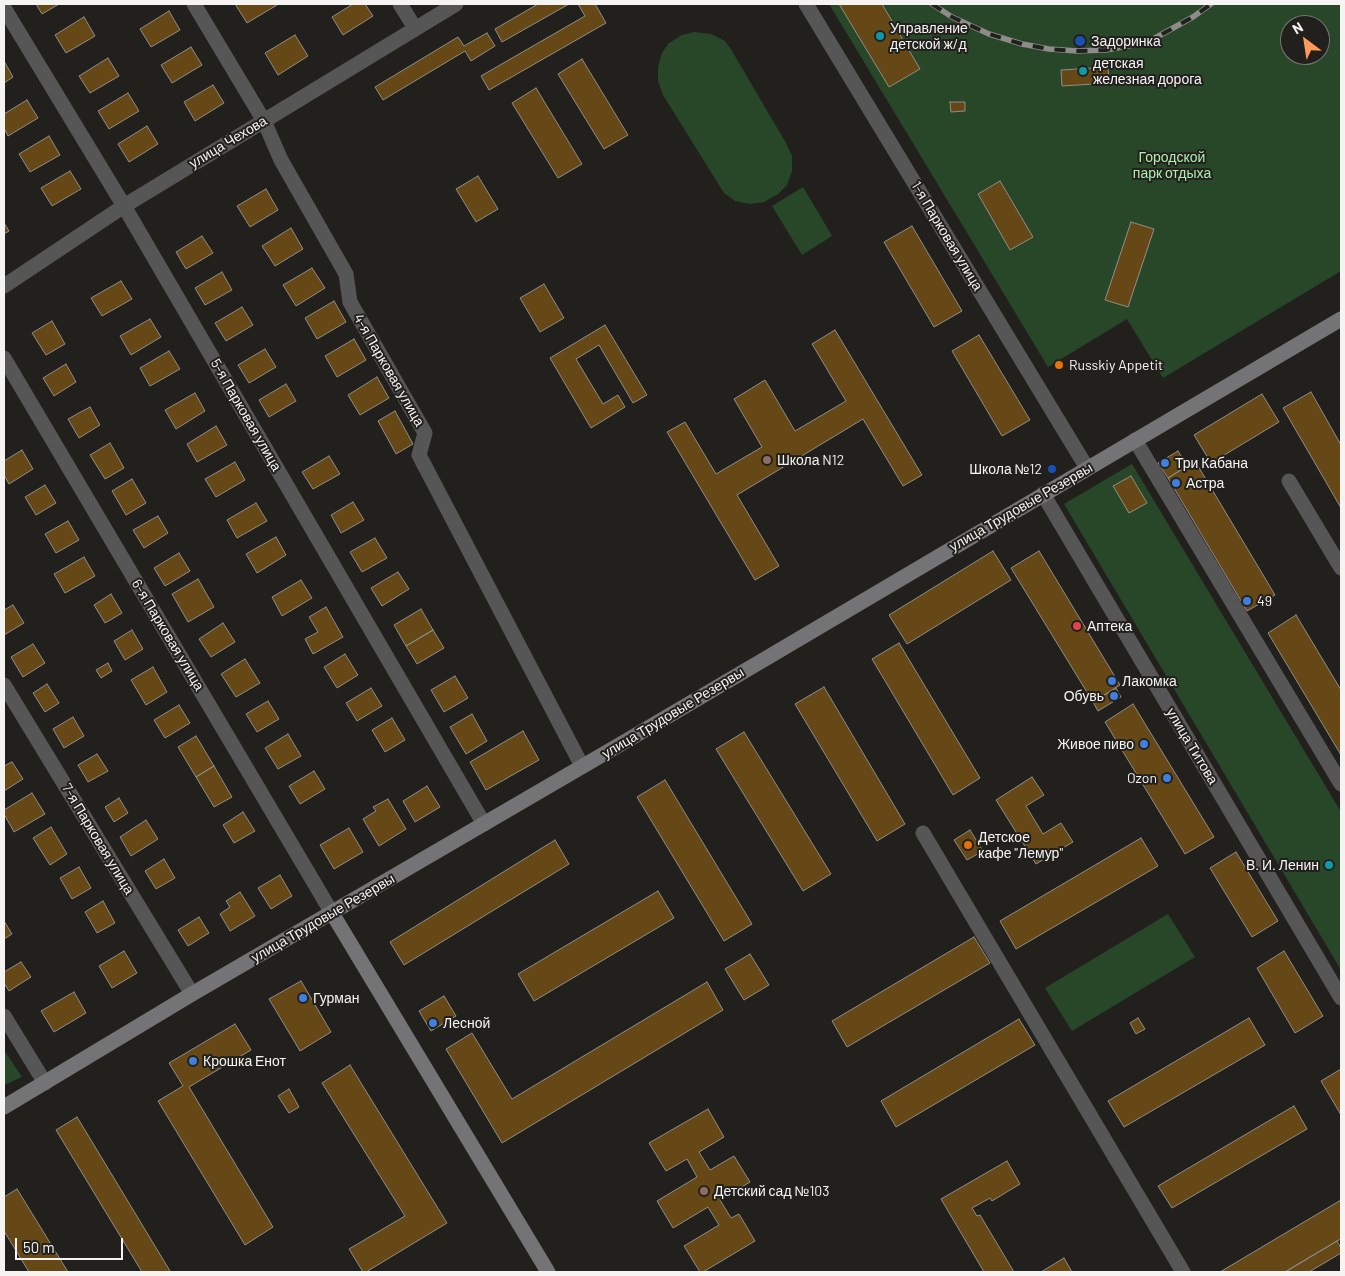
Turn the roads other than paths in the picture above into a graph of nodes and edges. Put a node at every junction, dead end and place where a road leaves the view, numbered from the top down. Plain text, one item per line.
1 (194, 4) edge
2 (400, 4) edge
3 (456, 4) edge
4 (806, 4) edge
5 (4, 8) edge
6 (415, 28) junction
7 (264, 121) junction
8 (124, 206) junction
9 (4, 286) edge
10 (1341, 319) edge
11 (4, 358) edge
12 (1135, 440) junction
13 (1087, 468) junction
14 (1289, 481) dead end
15 (1043, 494) junction
16 (1341, 568) edge
17 (4, 685) edge
18 (582, 766) junction
19 (1341, 784) edge
20 (484, 824) junction
21 (923, 833) dead end
22 (332, 913) junction
23 (192, 994) junction
24 (1341, 998) edge
25 (4, 1016) edge
26 (45, 1083) junction
27 (4, 1107) edge
28 (548, 1272) edge
29 (1183, 1272) edge

1 - 7 street, 4-я Парковая улица
2 - 6 street
3 - 6 street, улица Чехова
4 - 13 street, 1-я Парковая улица
5 - 8 street, 5-я Парковая улица
6 - 7 street, улица Чехова
7 - 8 street, улица Чехова
7 - 18 street, 4-я Парковая улица
8 - 9 street, улица Чехова
8 - 20 street, 5-я Парковая улица
10 - 12 main road, улица Трудовые Резервы
11 - 22 street, 6-я Парковая улица
12 - 13 main road, улица Трудовые Резервы
12 - 19 street
13 - 15 main road, улица Трудовые Резервы
14 - 16 street
15 - 18 main road, улица Трудовые Резервы
15 - 24 street, улица Титова
17 - 23 street, 7-я Парковая улица
18 - 20 main road, улица Трудовые Резервы
20 - 22 main road, улица Трудовые Резервы
21 - 29 street
22 - 23 main road, улица Трудовые Резервы
22 - 28 main road
23 - 26 main road, улица Трудовые Резервы
25 - 26 street
26 - 27 main road, улица Трудовые Резервы

